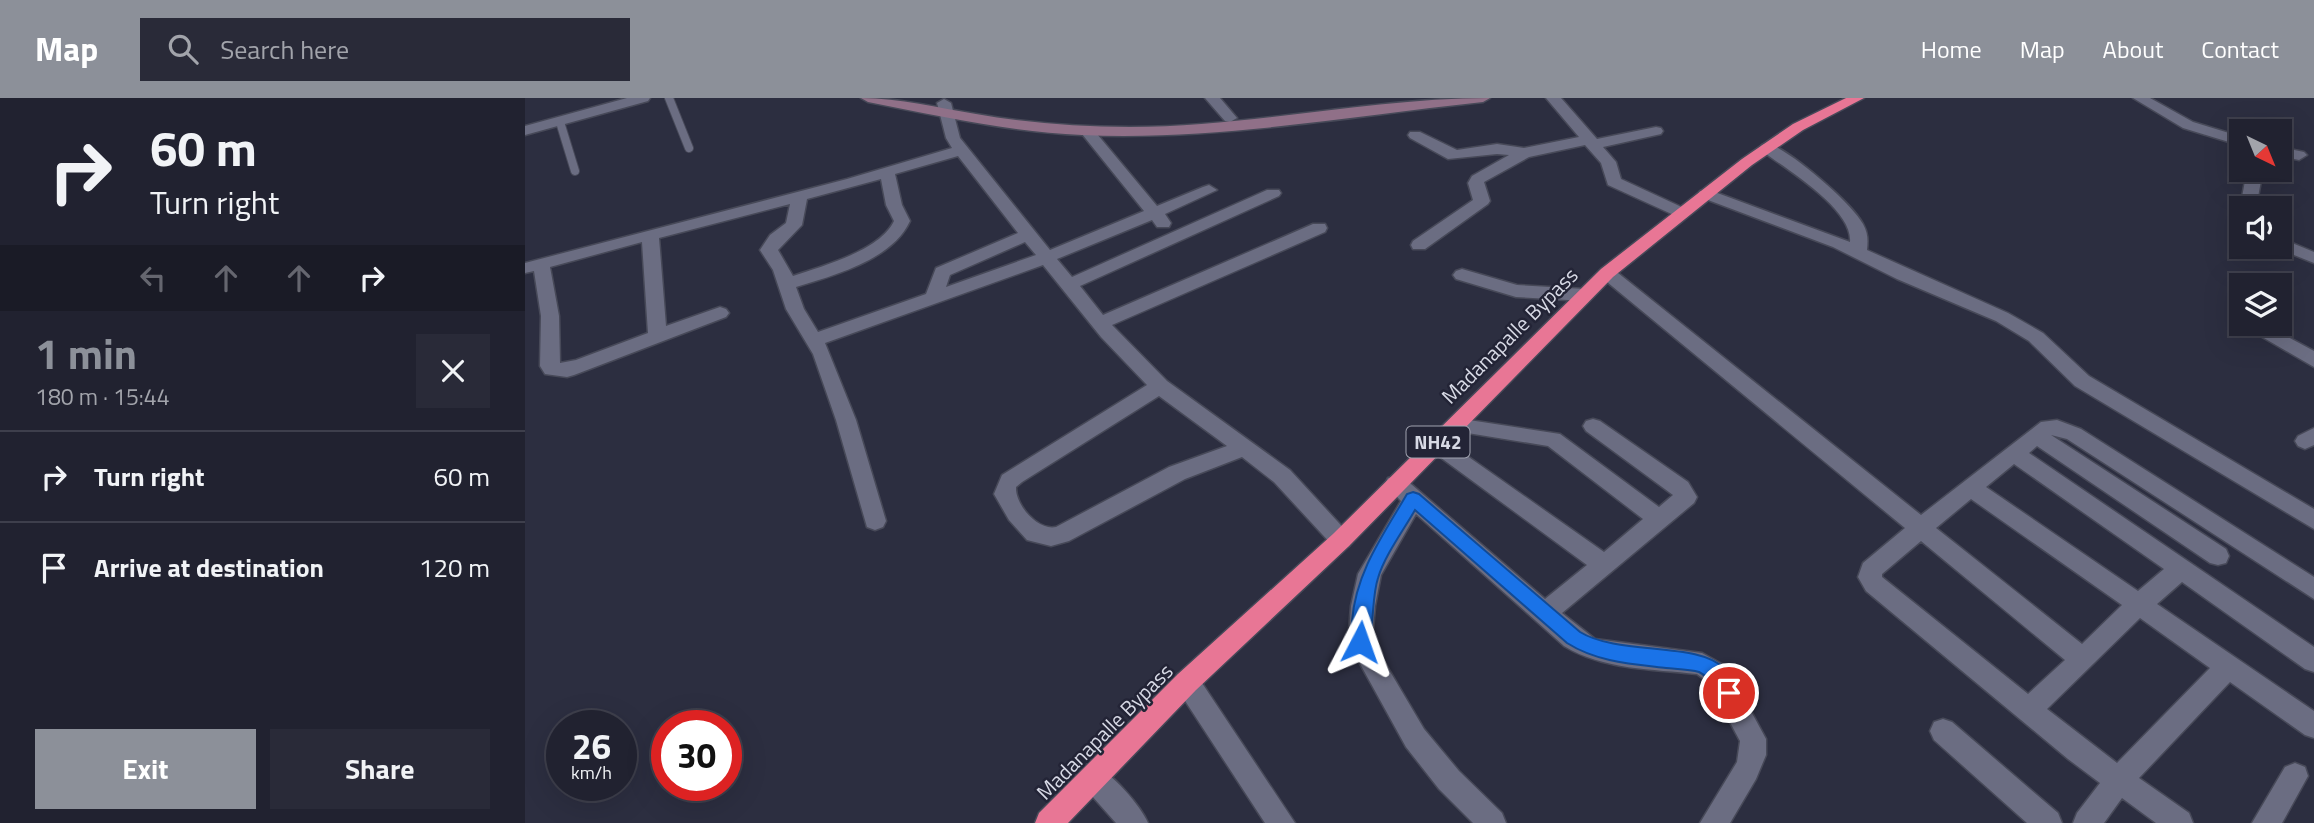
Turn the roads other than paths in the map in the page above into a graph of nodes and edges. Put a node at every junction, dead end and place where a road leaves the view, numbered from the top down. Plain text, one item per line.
1 (643, 98) edge
2 (669, 98) edge
3 (868, 98) edge
4 (914, 98) edge
5 (1212, 98) edge
6 (1396, 98) edge
7 (1483, 98) edge
8 (1553, 98) edge
9 (1857, 98) edge
10 (2140, 98) edge
11 (1458, 99) edge
12 (1832, 103) edge
13 (1417, 104) junction
14 (946, 107) junction
15 (1310, 114) junction
16 (1230, 118) junction
17 (560, 122) junction
18 (525, 131) edge
19 (1087, 131) junction
20 (1656, 131) dead end
21 (1415, 135) dead end
22 (2229, 138) edge
23 (1590, 142) junction
24 (689, 148) dead end
25 (1767, 148) junction
26 (962, 150) junction
27 (1524, 153) junction
28 (2293, 154) edge
29 (2299, 155) dead end
30 (575, 171) dead end
31 (887, 172) junction
32 (1209, 190) dead end
33 (1272, 193) dead end
34 (1706, 194) junction
35 (799, 196) junction
36 (1682, 213) junction
37 (1153, 214) junction
38 (1319, 228) dead end
39 (650, 234) junction
40 (1030, 234) junction
41 (1177, 236) junction
42 (1419, 245) dead end
43 (2292, 248) edge
44 (1858, 251) junction
45 (1048, 257) junction
46 (2314, 258) edge
47 (533, 266) edge
48 (1607, 274) junction
49 (1462, 275) dead end
50 (786, 284) junction
51 (1070, 284) junction
52 (1585, 295) junction
53 (935, 298) junction
54 (720, 313) dead end
55 (1100, 323) junction
56 (658, 336) junction
57 (2274, 336) edge
58 (814, 340) junction
59 (2314, 360) edge
60 (1160, 386) junction
61 (1456, 425) junction
62 (1593, 426) dead end
63 (2037, 436) junction
64 (1436, 444) junction
65 (1244, 448) junction
66 (2014, 453) junction
67 (1970, 487) junction
68 (1405, 492) junction
69 (1660, 520) junction
70 (2314, 520) edge
71 (876, 521) dead end
72 (1922, 529) junction
73 (1341, 540) junction
74 (2218, 556) dead end
75 (1605, 565) junction
76 (2180, 570) junction
77 (2314, 589) edge
78 (2137, 605) junction
79 (1545, 613) junction
80 (2083, 660) junction
81 (2314, 661) edge
82 (2227, 667) junction
83 (1188, 682) junction
84 (2028, 710) junction
85 (2314, 726) edge
86 (1943, 731) dead end
87 (2295, 776) dead end
88 (1094, 778) junction
89 (2119, 780) junction
90 (1049, 823) edge
91 (1134, 823) edge
92 (1281, 823) edge
93 (1492, 823) edge
94 (1714, 823) edge
95 (2047, 823) edge
96 (2087, 823) edge
97 (2179, 823) edge
98 (2266, 823) edge

1 - 17 street
2 - 24 lane
3 - 14 street
4 - 14 street
5 - 16 street
6 - 13 street
7 - 11 street
8 - 23 street
9 - 12 highway, Madanapalle Bypass / NH42
10 - 22 street
11 - 13 street
12 - 25 highway, Madanapalle Bypass / NH42
13 - 15 street
14 - 16 street
14 - 19 street
14 - 26 street
15 - 16 street
15 - 19 street
17 - 18 street
17 - 30 lane
19 - 37 street
20 - 23 street
21 - 27 street
23 - 27 street
23 - 36 street
25 - 34 highway, Madanapalle Bypass / NH42
25 - 44 street
26 - 31 street
26 - 40 street
27 - 42 street
28 - 29 street
31 - 35 street
31 - 50 street
32 - 37 street
33 - 41 street
34 - 36 highway, Madanapalle Bypass / NH42
34 - 44 street
35 - 39 street
35 - 50 street
36 - 48 highway, Madanapalle Bypass / NH42
37 - 41 street
37 - 45 street
38 - 55 street
39 - 47 street
39 - 56 street
40 - 45 street
40 - 53 street
41 - 51 street
43 - 46 street
44 - 70 street
45 - 51 street
45 - 53 street
47 - 56 street
48 - 52 highway, Madanapalle Bypass / NH42
48 - 72 street
49 - 52 street
50 - 58 street
51 - 55 street
52 - 61 highway, Madanapalle Bypass / NH42
53 - 58 street
54 - 56 street
55 - 60 street
57 - 59 street
58 - 71 street
60 - 65 street
60 - 65 street
61 - 64 highway, Madanapalle Bypass / NH42
61 - 69 street
62 - 69 street
63 - 66 street
63 - 74 street
63 - 77 street
64 - 68 highway, Madanapalle Bypass / NH42
64 - 75 street
65 - 73 street
66 - 67 street
66 - 76 street
67 - 72 street
67 - 78 street
68 - 73 highway, Madanapalle Bypass / NH42
68 - 79 street
68 - 93 street
69 - 75 street
72 - 80 street
72 - 84 street
73 - 83 highway, Madanapalle Bypass / NH42
75 - 79 street
76 - 78 street
76 - 81 street
78 - 80 street
78 - 82 street
79 - 94 street
80 - 84 street
82 - 85 street
82 - 89 street
83 - 88 highway, Madanapalle Bypass / NH42
83 - 92 street
84 - 89 street
86 - 95 street
87 - 98 street
88 - 90 highway, Madanapalle Bypass / NH42
88 - 91 street
89 - 96 street
89 - 97 street

